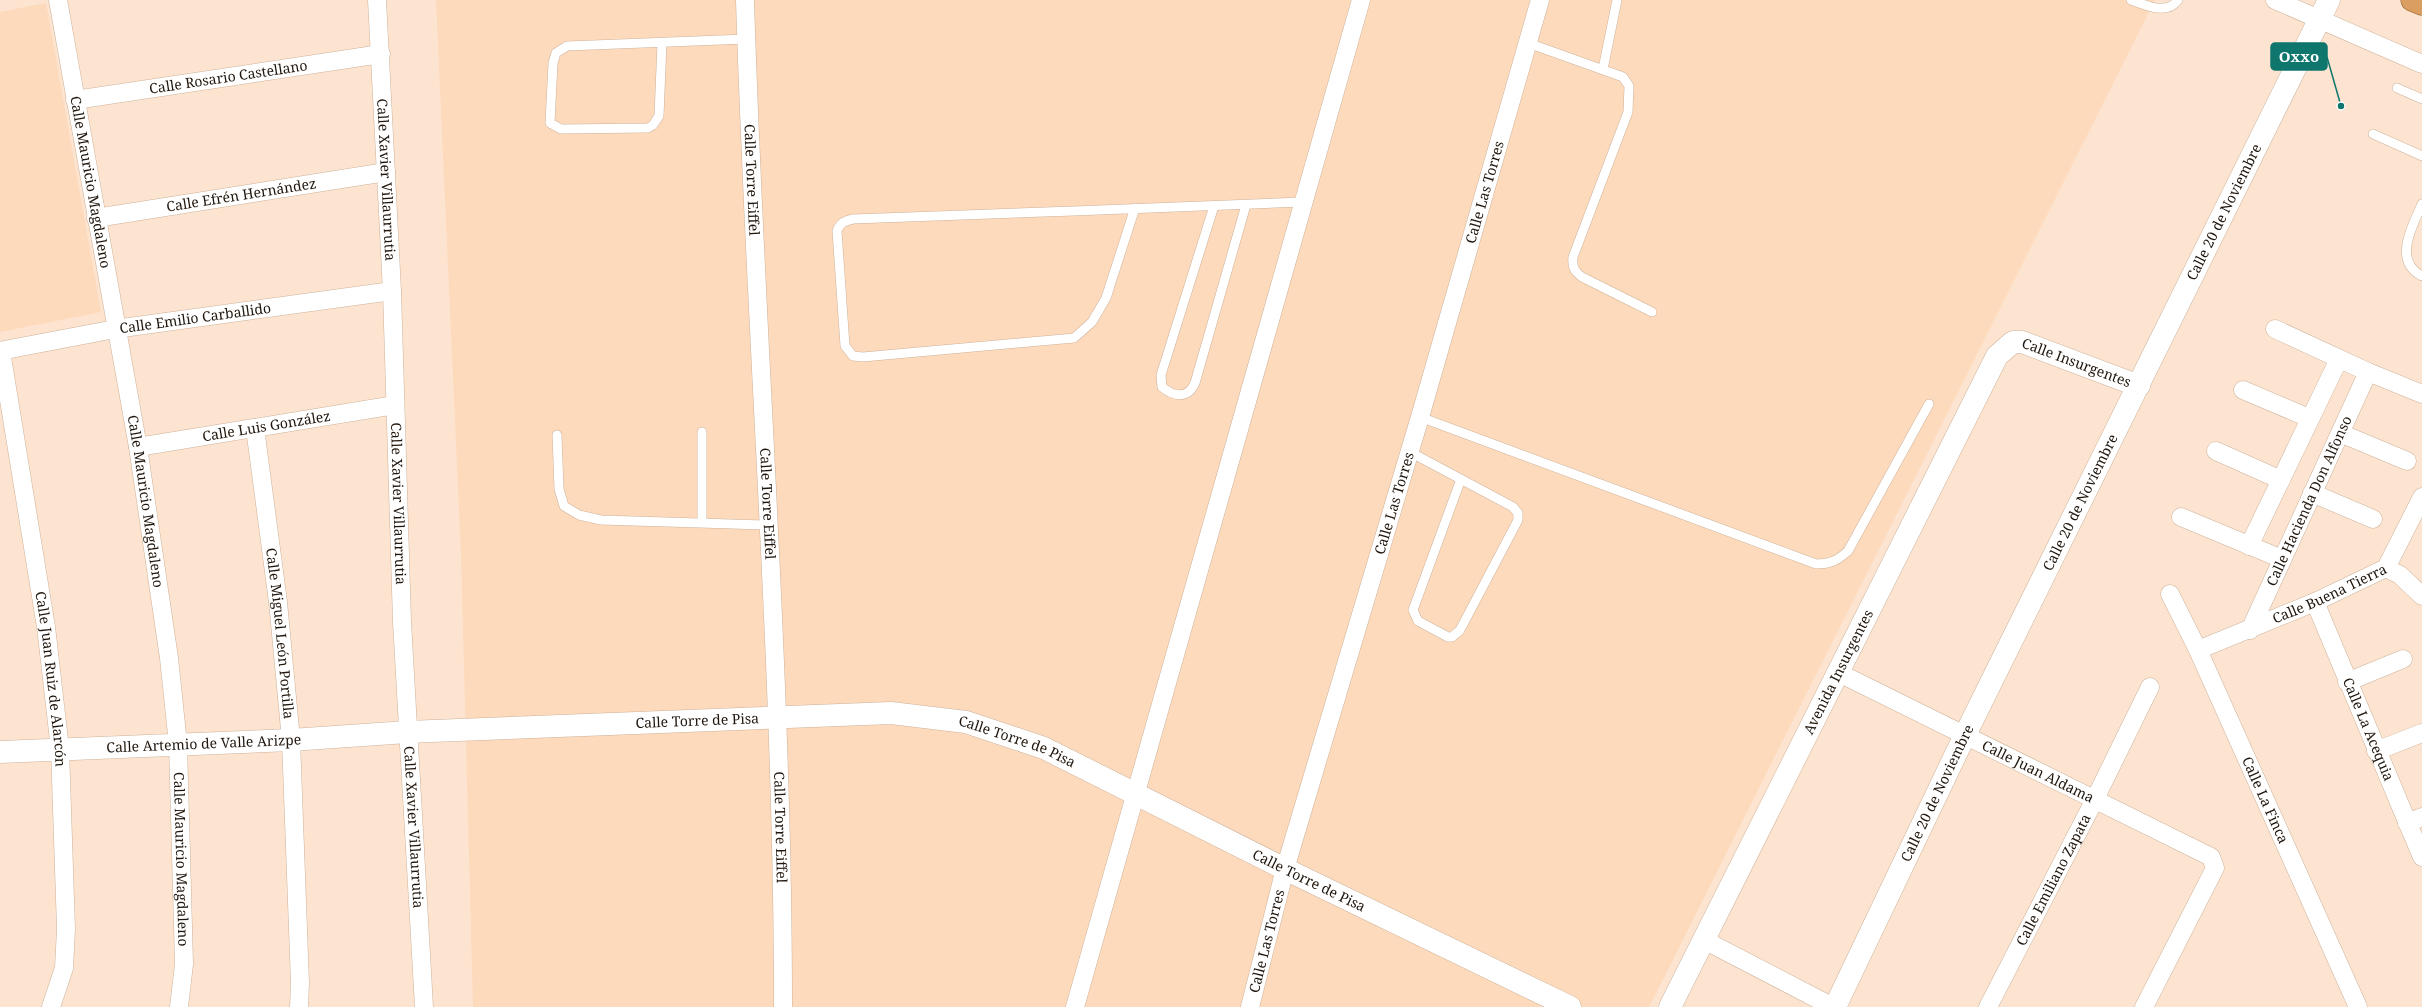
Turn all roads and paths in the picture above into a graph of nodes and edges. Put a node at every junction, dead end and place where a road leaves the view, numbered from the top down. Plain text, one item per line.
1 (58, 0) edge
2 (377, 0) edge
3 (745, 0) edge
4 (1361, 0) edge
5 (1540, 0) edge
6 (1617, 0) edge
7 (2131, 0) edge
8 (2178, 0) edge
9 (2275, 0) edge
10 (2329, 0) edge
11 (2412, 0) edge
12 (2422, 4) edge
13 (2319, 19) junction
14 (746, 39) junction
15 (1528, 42) junction
16 (662, 43) junction
17 (381, 54) junction
18 (2422, 64) edge
19 (1603, 69) junction
20 (2397, 88) dead end
21 (2422, 99) edge
22 (75, 100) junction
23 (2373, 134) dead end
24 (2422, 156) edge
25 (386, 172) junction
26 (1302, 202) junction
27 (2422, 204) edge
28 (1246, 205) junction
29 (1214, 206) junction
30 (1135, 208) junction
31 (96, 218) junction
32 (2422, 276) edge
33 (392, 291) junction
34 (1652, 312) dead end
35 (115, 329) junction
36 (2275, 329) dead end
37 (2013, 342) joint
38 (1, 351) edge
39 (2339, 359) junction
40 (2368, 372) junction
41 (2139, 386) junction
42 (2243, 390) dead end
43 (2422, 394) edge
44 (1928, 404) dead end
45 (395, 405) junction
46 (1420, 417) junction
47 (2309, 418) junction
48 (255, 428) junction
49 (702, 432) dead end
50 (2340, 432) junction
51 (557, 435) dead end
52 (138, 447) junction
53 (2216, 451) dead end
54 (1410, 452) junction
55 (2406, 461) dead end
56 (1461, 479) junction
57 (2281, 480) junction
58 (2312, 493) junction
59 (2422, 497) edge
60 (2181, 517) dead end
61 (2373, 519) dead end
62 (702, 522) junction
63 (768, 524) junction
64 (2249, 546) junction
65 (2282, 559) junction
66 (2386, 568) junction
67 (2170, 594) dead end
68 (2422, 596) edge
69 (2315, 602) junction
70 (2250, 630) junction
71 (2198, 650) junction
72 (2403, 658) dead end
73 (1839, 673) junction
74 (2347, 682) junction
75 (2150, 687) dead end
76 (778, 719) junction
77 (407, 732) junction
78 (2422, 733) edge
79 (1965, 735) junction
80 (291, 740) junction
81 (178, 744) junction
82 (60, 749) junction
83 (2376, 751) junction
84 (0, 752) edge
85 (1134, 792) junction
86 (2095, 799) junction
87 (2414, 820) edge
88 (2422, 857) edge
89 (1285, 869) junction
90 (1704, 940) junction
91 (50, 1007) edge
92 (179, 1007) edge
93 (299, 1007) edge
94 (424, 1007) edge
95 (783, 1007) edge
96 (1075, 1007) edge
97 (1250, 1007) edge
98 (1570, 1007) edge
99 (1670, 1007) edge
100 (1834, 1007) edge
101 (1988, 1007) edge
102 (2144, 1007) edge
103 (2358, 1007) edge

1 - 22 street, Calle Mauricio Magdaleno
2 - 17 street, Calle Xavier Villaurrutia
3 - 14 street, Calle Torre Eiffel
4 - 26 street
5 - 15 street, Calle Las Torres
6 - 19 lane
7 - 8 lane
9 - 13 street
10 - 13 street, Calle 20 de Noviembre
11 - 12 highway
13 - 18 street
13 - 41 street, Calle 20 de Noviembre
14 - 16 lane
14 - 63 street, Calle Torre Eiffel
15 - 19 lane
15 - 46 street, Calle Las Torres
16 - 16 lane
17 - 22 street, Calle Rosario Castellano
17 - 25 street, Calle Xavier Villaurrutia
19 - 34 lane
20 - 21 lane
22 - 31 street, Calle Mauricio Magdaleno
23 - 24 lane
25 - 31 street, Calle Efrén Hernández
25 - 33 street, Calle Xavier Villaurrutia
26 - 28 lane
26 - 85 street
27 - 32 lane
28 - 29 lane
28 - 29 lane
29 - 30 lane
30 - 30 lane
31 - 35 street, Calle Mauricio Magdaleno
33 - 35 street, Calle Emilio Carballido
33 - 45 street, Calle Xavier Villaurrutia
35 - 38 street, Calle Emilio Carballido
35 - 52 street, Calle Mauricio Magdaleno
36 - 39 street
37 - 41 street, Calle Insurgentes
37 - 73 street, Avenida Insurgentes
38 - 82 street, Calle Juan Ruiz de Alarcón
39 - 40 street
39 - 47 street
40 - 43 street
40 - 50 street, Calle Hacienda Don Alfonso
41 - 79 street, Calle 20 de Noviembre
42 - 47 street
44 - 46 lane
45 - 48 street, Calle Luis González
45 - 77 street, Calle Xavier Villaurrutia
46 - 54 street, Calle Las Torres
47 - 57 street
48 - 52 street, Calle Luis González
48 - 80 street, Calle Miguel León Portilla
49 - 62 lane
50 - 55 street
50 - 58 street, Calle Hacienda Don Alfonso
51 - 62 lane
52 - 81 street, Calle Mauricio Magdaleno
53 - 57 street
54 - 56 lane
54 - 89 street, Calle Las Torres
56 - 56 lane
57 - 64 street
58 - 61 street
58 - 65 street, Calle Hacienda Don Alfonso
59 - 66 street, Calle Buena Tierra
60 - 64 street
62 - 63 lane
63 - 76 street, Calle Torre Eiffel
64 - 65 street
65 - 70 street, Calle Hacienda Don Alfonso
66 - 68 street
66 - 69 street, Calle Buena Tierra
67 - 71 street, Calle La Finca
69 - 70 street, Calle Buena Tierra
69 - 74 street, Calle La Acequia
70 - 71 street, Calle Buena Tierra
71 - 103 street, Calle La Finca
72 - 74 street
73 - 79 street, Calle Juan Aldama
73 - 90 street, Avenida Insurgentes
74 - 83 street, Calle La Acequia
75 - 86 street, Calle Emiliano Zapata
76 - 77 street, Calle Torre de Pisa
76 - 85 street, Calle Torre de Pisa
76 - 95 street, Calle Torre Eiffel
77 - 80 street, Calle Artemio de Valle Arizpe
77 - 94 street, Calle Xavier Villaurrutia
78 - 83 street
79 - 86 street, Calle Juan Aldama
79 - 100 street, Calle 20 de Noviembre
80 - 81 street, Calle Artemio de Valle Arizpe
80 - 93 street, Calle Miguel León Portilla
81 - 82 street, Calle Artemio de Valle Arizpe
81 - 92 street, Calle Mauricio Magdaleno
82 - 84 street, Calle Artemio de Valle Arizpe
82 - 91 street, Calle Juan Ruiz de Alarcón
83 - 87 street, Calle La Acequia
85 - 89 street, Calle Torre de Pisa
85 - 96 street
86 - 101 street, Calle Emiliano Zapata
86 - 102 street, Calle Juan Aldama
87 - 88 street, Calle La Acequia
89 - 97 street, Calle Las Torres
89 - 98 street, Calle Torre de Pisa
90 - 99 street, Avenida Insurgentes
90 - 100 street

